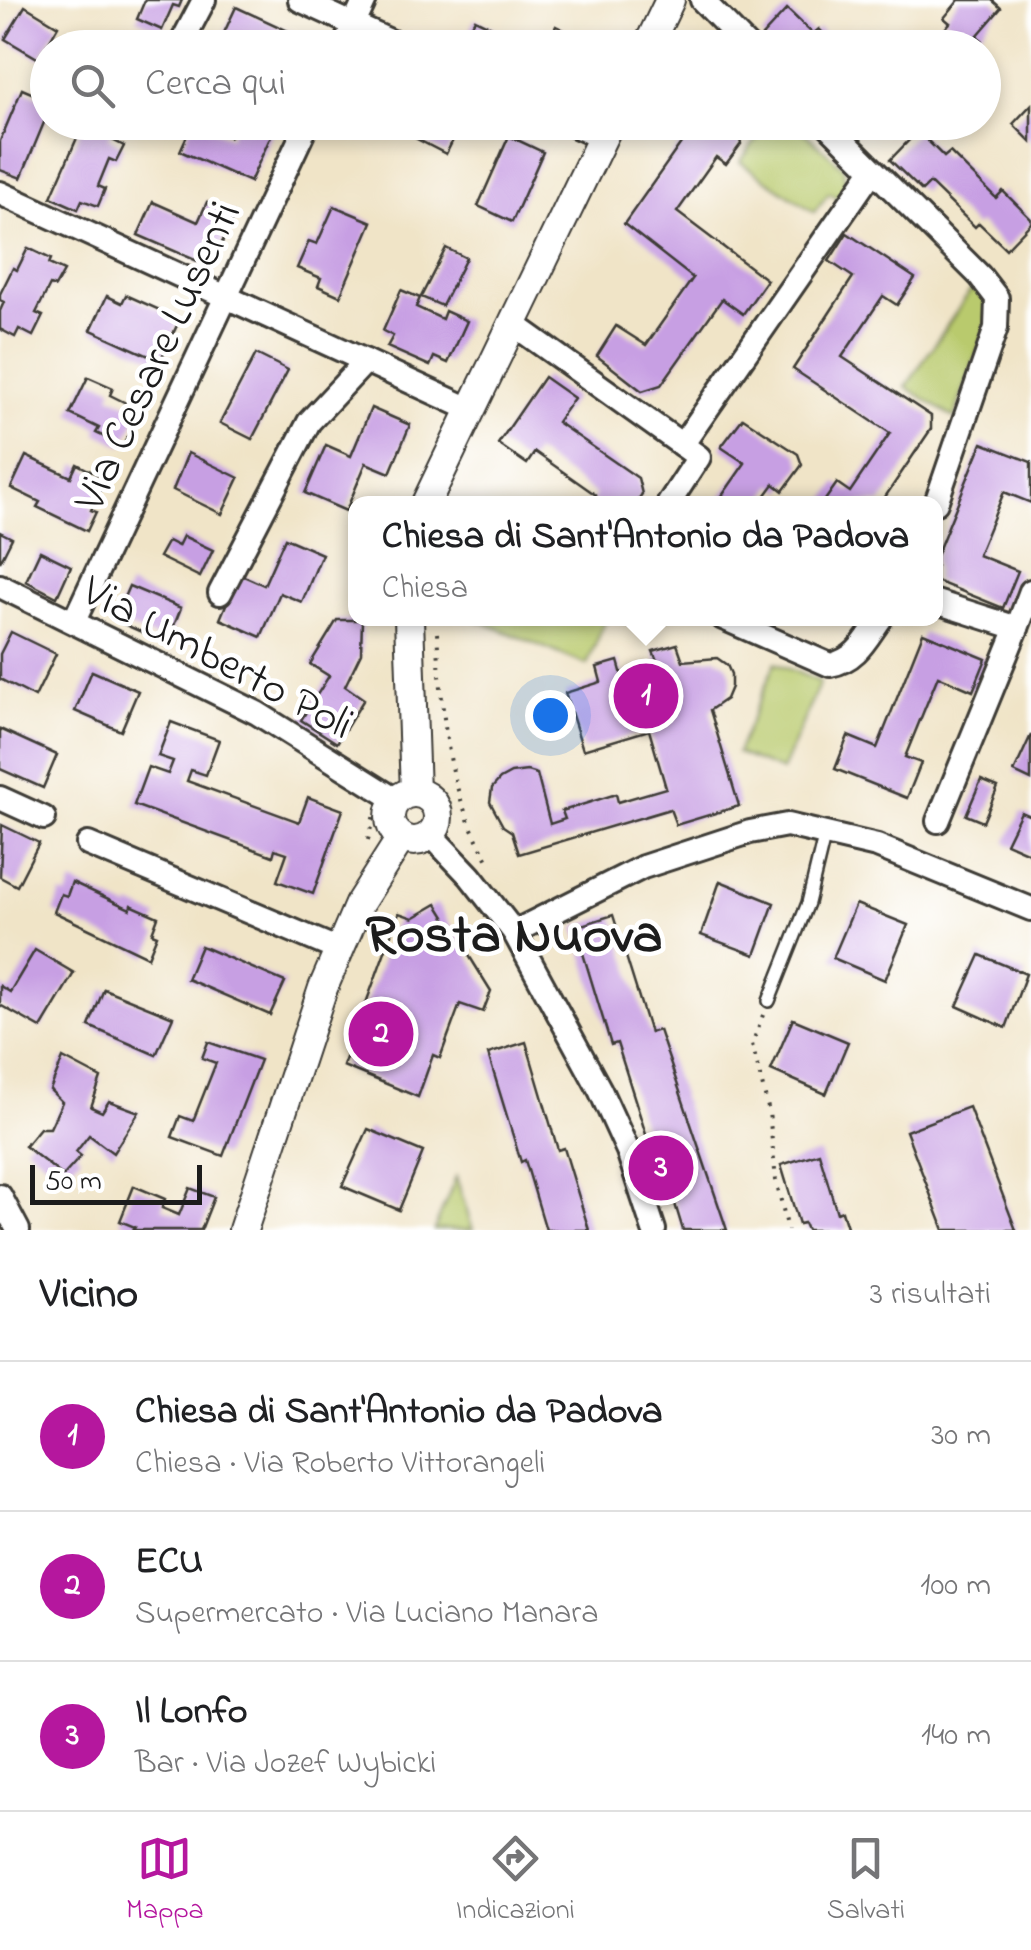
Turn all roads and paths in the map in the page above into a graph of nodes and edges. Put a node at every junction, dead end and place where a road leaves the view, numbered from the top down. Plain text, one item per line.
1 (204, 0) edge
2 (300, 0) edge
3 (365, 0) edge
4 (670, 0) edge
5 (702, 0) edge
6 (354, 24) junction
7 (188, 30) edge
8 (351, 30) edge
9 (367, 30) edge
10 (655, 30) edge
11 (731, 30) edge
12 (300, 140) edge
13 (601, 140) edge
14 (843, 140) edge
15 (873, 170) junction
16 (0, 193) edge
17 (227, 297) junction
18 (513, 324) junction
19 (366, 360) junction
20 (472, 410) junction
21 (682, 445) junction
22 (430, 496) edge
23 (674, 496) edge
24 (939, 496) edge
25 (0, 586) edge
26 (1031, 591) edge
27 (220, 593) dead end
28 (943, 604) edge
29 (74, 621) junction
30 (409, 626) edge
31 (437, 626) edge
32 (741, 626) edge
33 (875, 626) edge
34 (1017, 628) junction
35 (406, 797) junction
36 (0, 798) edge
37 (44, 818) dead end
38 (938, 821) dead end
39 (825, 834) junction
40 (431, 835) junction
41 (401, 838) junction
42 (88, 844) dead end
43 (489, 862) dead end
44 (1031, 910) edge
45 (514, 932) junction
46 (339, 950) junction
47 (770, 1001) joint
48 (0, 1196) edge
49 (18, 1230) edge
50 (243, 1230) edge
51 (654, 1230) edge
52 (788, 1230) edge

1 - 7 street
2 - 6 street
3 - 6 street
4 - 10 street
5 - 11 street
6 - 8 street
6 - 9 street
12 - 17 street, Via Cesare Lusenti
13 - 18 street
14 - 15 street
15 - 21 street
15 - 24 street
16 - 17 street
17 - 19 street
17 - 29 street, Via Cesare Lusenti
18 - 20 street
18 - 21 street
19 - 20 street
19 - 27 street
20 - 22 street
21 - 23 street
25 - 29 street, Via Umberto Poli
26 - 34 street
28 - 34 street
29 - 35 street, Via Umberto Poli
30 - 35 street
31 - 43 path
32 - 33 street
34 - 38 street
35 - 40 street
35 - 41 street
36 - 37 street
39 - 44 street
39 - 45 street
39 - 47 lane
40 - 41 street
40 - 45 street
41 - 46 street
42 - 46 street
45 - 51 street
46 - 50 street
47 - 52 path
48 - 49 street

